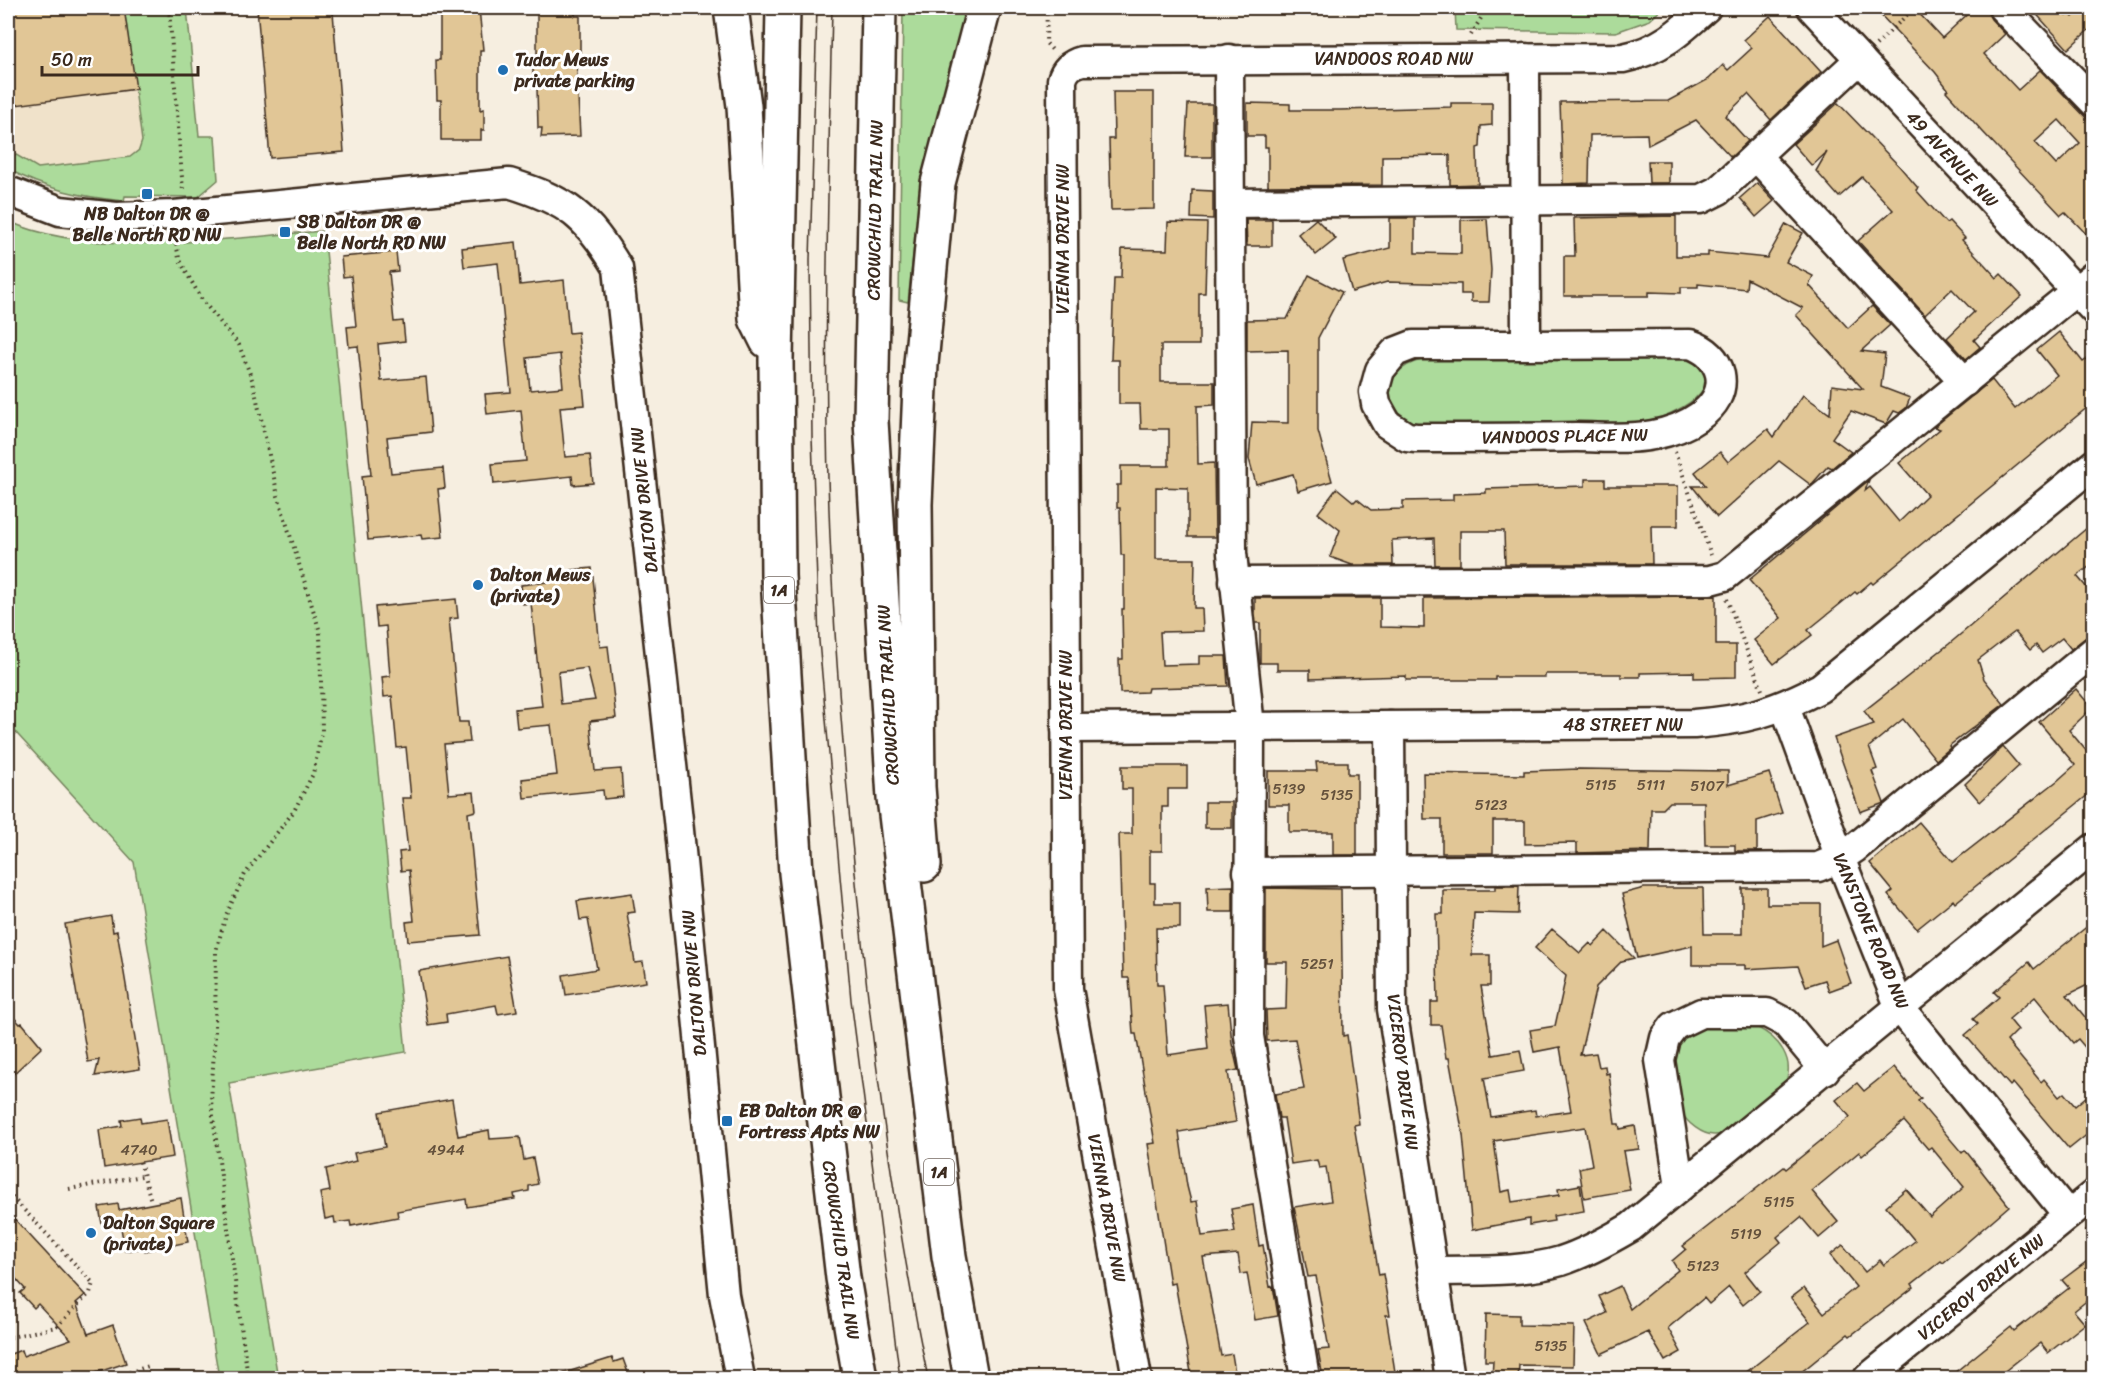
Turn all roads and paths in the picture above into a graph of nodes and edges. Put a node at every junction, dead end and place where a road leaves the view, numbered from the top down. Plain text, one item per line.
1 (169, 8) edge
2 (730, 8) edge
3 (783, 8) edge
4 (879, 8) edge
5 (984, 8) edge
6 (1047, 8) edge
7 (1487, 8) edge
8 (1706, 8) edge
9 (1812, 8) edge
10 (1914, 8) edge
11 (2003, 8) edge
12 (1472, 58) junction
13 (1525, 58) junction
14 (1860, 59) junction
15 (1229, 60) junction
16 (1068, 68) junction
17 (2094, 102) edge
18 (1756, 156) junction
19 (8, 191) edge
20 (184, 201) dead end
21 (1526, 201) junction
22 (1231, 203) junction
23 (175, 237) dead end
24 (2088, 292) edge
25 (1526, 345) junction
26 (776, 360) junction
27 (1965, 382) junction
28 (2094, 464) edge
29 (1233, 582) junction
30 (2094, 651) edge
31 (1785, 707) junction
32 (1390, 726) junction
33 (1066, 728) junction
34 (1250, 728) junction
35 (2094, 848) edge
36 (1840, 858) junction
37 (1391, 871) junction
38 (1248, 872) junction
39 (916, 965) junction
40 (1900, 1008) junction
41 (1825, 1070) junction
42 (141, 1162) dead end
43 (142, 1176) junction
44 (1680, 1187) junction
45 (69, 1189) dead end
46 (8, 1193) edge
47 (2094, 1194) edge
48 (151, 1201) dead end
49 (2068, 1215) junction
50 (1433, 1271) junction
51 (9, 1337) edge
52 (149, 1366) dead end
53 (112, 1378) edge
54 (248, 1378) edge
55 (740, 1378) edge
56 (860, 1378) edge
57 (971, 1378) edge
58 (1137, 1378) edge
59 (1305, 1378) edge
60 (1450, 1378) edge
61 (1868, 1378) edge

1 - 20 path
2 - 26 highway
3 - 26 highway, CROWCHILD TRAIL NW / 1A
4 - 39 highway, CROWCHILD TRAIL NW / 1A
5 - 39 highway
6 - 16 path
7 - 12 path
8 - 13 street, VANDOOS ROAD NW
9 - 14 street, 49 AVENUE NW
10 - 14 path
11 - 17 street
12 - 13 street, VANDOOS ROAD NW
12 - 15 street, VANDOOS ROAD NW
13 - 21 street
14 - 18 street
14 - 24 street, 49 AVENUE NW
15 - 16 street, VANDOOS ROAD NW
15 - 22 street
16 - 33 street, VIENNA DRIVE NW
18 - 21 street
18 - 27 street
19 - 55 street, DALTON DRIVE NW
21 - 22 street
21 - 25 street
22 - 29 street
23 - 54 path
24 - 27 street
25 - 25 street, VANDOOS PLACE NW
26 - 56 highway, CROWCHILD TRAIL NW / 1A
27 - 29 street
28 - 31 street, 48 STREET NW
29 - 34 street
30 - 36 street
31 - 32 street, 48 STREET NW
31 - 36 street, VANSTONE ROAD NW
32 - 34 street, 48 STREET NW
32 - 37 street, VICEROY DRIVE NW
33 - 34 street, 48 STREET NW
33 - 58 street, VIENNA DRIVE NW
34 - 38 street
35 - 40 street
36 - 37 street
36 - 40 street, VANSTONE ROAD NW
37 - 38 street
37 - 50 street, VICEROY DRIVE NW
38 - 59 street
39 - 57 highway, CROWCHILD TRAIL NW / 1A
40 - 41 street
40 - 49 street, VANSTONE ROAD NW
41 - 44 street
41 - 44 street
42 - 43 path
43 - 45 path
43 - 48 path
44 - 50 street
46 - 51 path
47 - 49 street, VICEROY DRIVE NW
49 - 61 street, VICEROY DRIVE NW
50 - 60 street, VICEROY DRIVE NW
52 - 53 path

